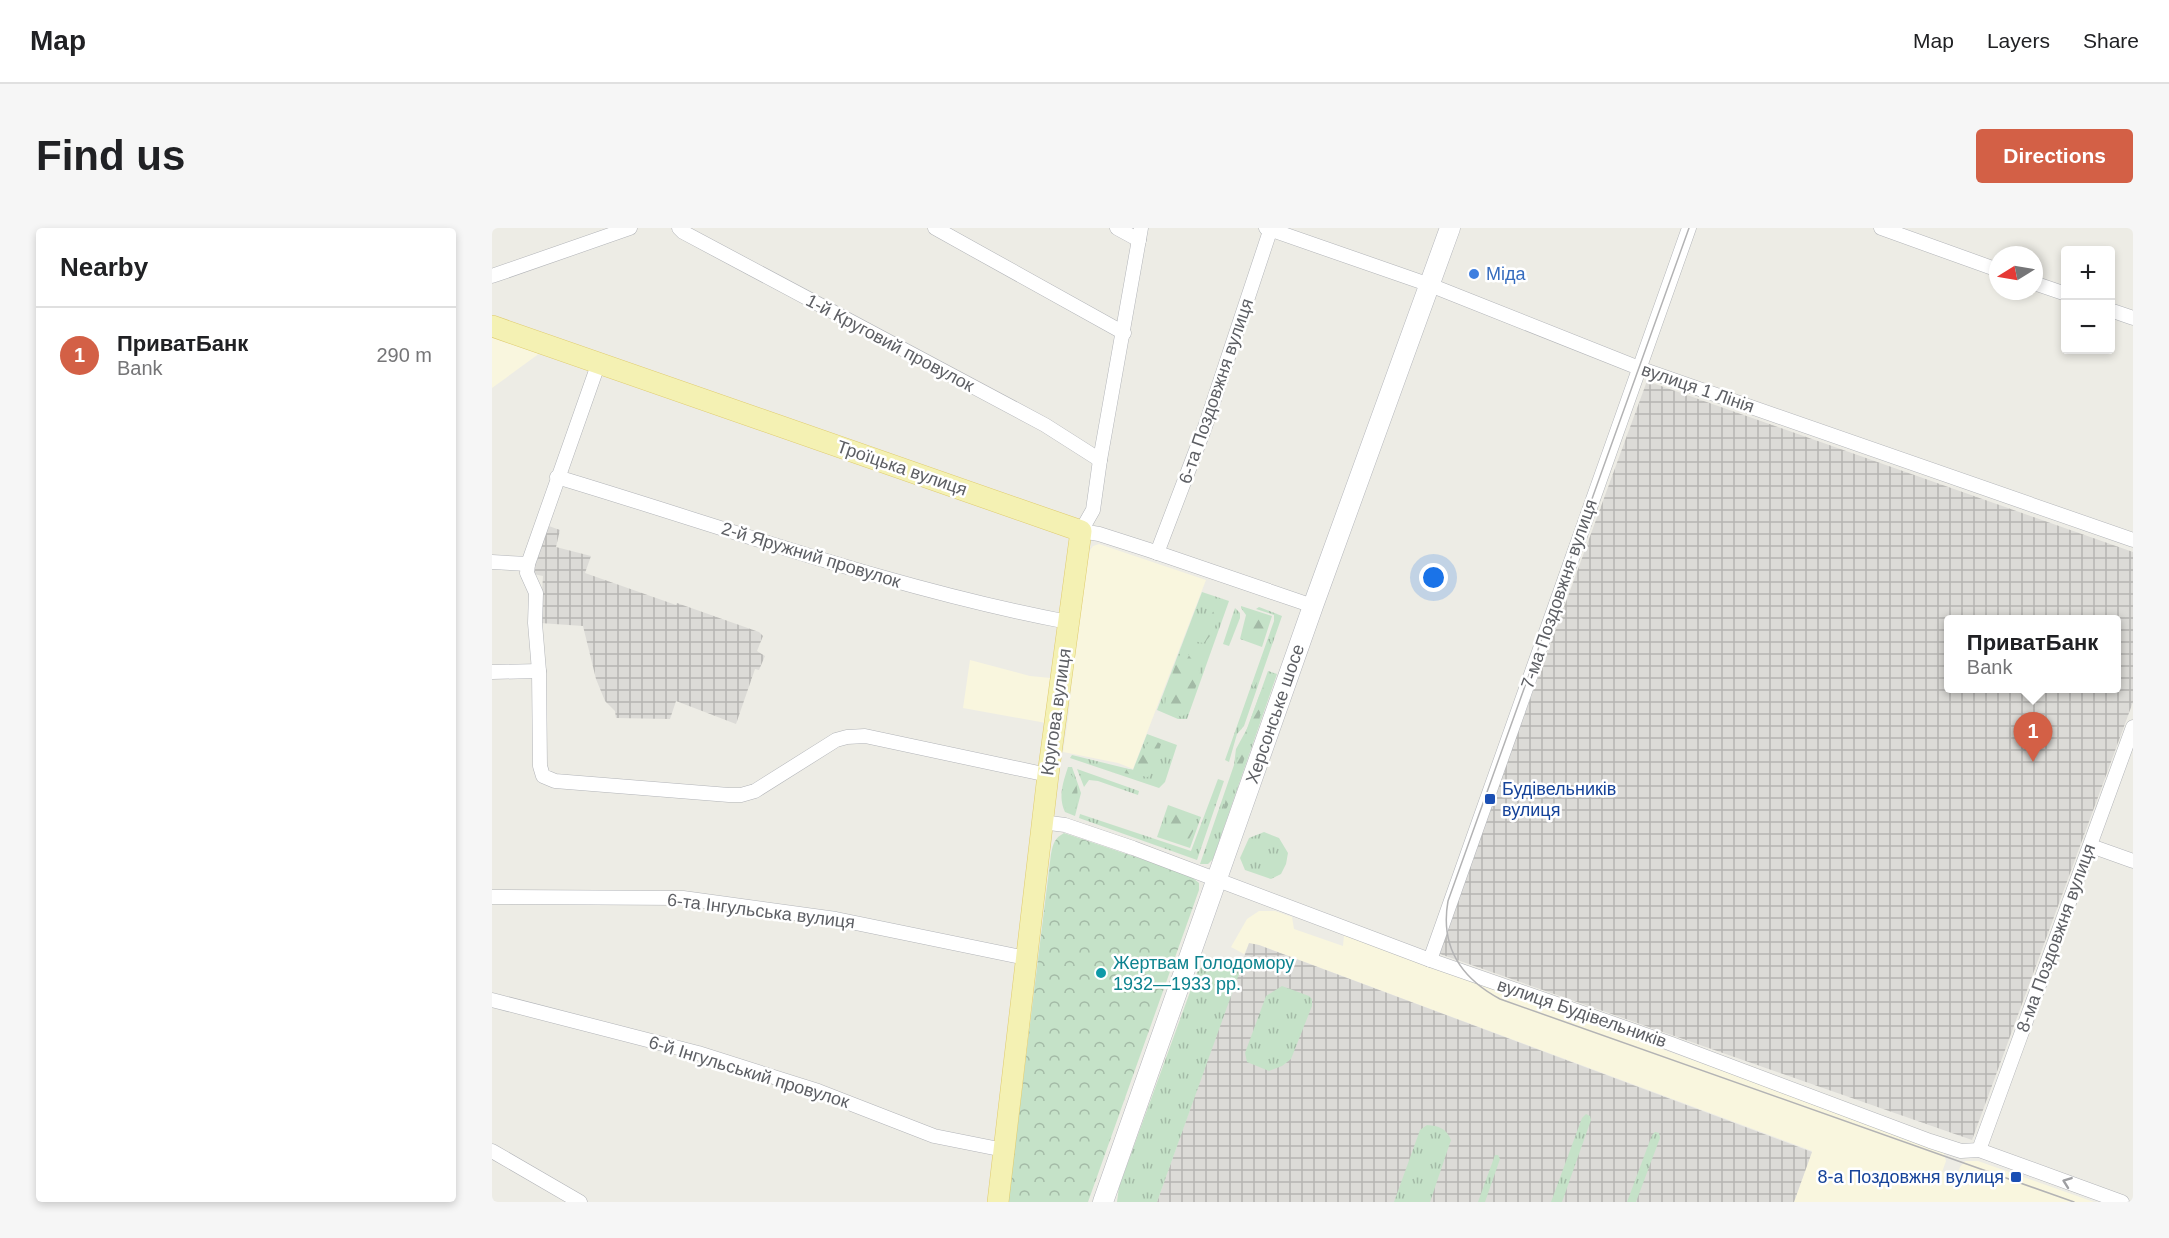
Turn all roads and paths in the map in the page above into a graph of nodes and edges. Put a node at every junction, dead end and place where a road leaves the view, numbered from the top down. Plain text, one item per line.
1 (630, 228) edge
2 (679, 228) edge
3 (935, 228) edge
4 (1117, 228) edge
5 (1450, 228) edge
6 (1689, 228) edge
7 (1881, 228) edge
8 (1269, 229) edge
9 (1140, 234) edge
10 (1989, 267) edge
11 (492, 276) edge
12 (1430, 285) junction
13 (2043, 286) edge
14 (2061, 292) edge
15 (2115, 312) edge
16 (2133, 318) edge
17 (492, 326) edge
18 (1124, 333) junction
19 (599, 362) junction
20 (1639, 368) junction
21 (1100, 460) junction
22 (557, 477) junction
23 (1081, 531) junction
24 (2133, 540) edge
25 (1157, 553) junction
26 (492, 562) edge
27 (528, 564) junction
28 (1313, 606) junction
29 (1068, 622) junction
30 (492, 672) edge
31 (539, 672) junction
32 (2133, 727) edge
33 (1048, 775) junction
34 (1042, 822) junction
35 (2091, 846) junction
36 (2133, 861) edge
37 (1216, 880) junction
38 (492, 897) edge
39 (1026, 958) junction
40 (1430, 960) junction
41 (492, 1000) edge
42 (1004, 1150) junction
43 (1979, 1150) junction
44 (492, 1151) edge
45 (580, 1202) edge
46 (998, 1202) edge
47 (1103, 1202) edge
48 (2122, 1202) edge

1 - 11 street
2 - 21 street, 1-й Круговий провулок
3 - 18 street
4 - 9 street
5 - 12 main road, Херсонське шосе
6 - 20 street, 7-ма Поздовжня вулиця
7 - 10 street
8 - 12 street, вулиця 1 Лінія
8 - 25 street, 6-та Поздовжня вулиця
9 - 18 street, Кругова вулиця
12 - 20 street, вулиця 1 Лінія
12 - 28 main road, Херсонське шосе
13 - 14 street
15 - 16 street
17 - 19 main road, Троїцька вулиця
18 - 21 street, Кругова вулиця
19 - 22 street
19 - 23 main road, Троїцька вулиця
20 - 24 street, вулиця 1 Лінія
20 - 40 street, 7-ма Поздовжня вулиця
21 - 23 street, Кругова вулиця
22 - 27 street
22 - 29 street, 2-й Яружний провулок
23 - 25 street, Троїцька вулиця
23 - 29 main road, Кругова вулиця
25 - 28 street, Троїцька вулиця
26 - 27 street
27 - 31 street
28 - 37 main road, Херсонське шосе
29 - 33 main road, Кругова вулиця
30 - 31 street
31 - 33 street
32 - 35 street, 8-ма Поздовжня вулиця
33 - 34 main road, Кругова вулиця
34 - 37 street, вулиця Будівельників
34 - 39 main road, Кругова вулиця
35 - 36 street
35 - 43 street, 8-ма Поздовжня вулиця
37 - 40 street, вулиця Будівельників
37 - 47 main road, Херсонське шосе
38 - 39 street, 6-та Інгульська вулиця
39 - 42 main road, Кругова вулиця
40 - 43 street, вулиця Будівельників
41 - 42 street, 6-й Інгульський провулок
42 - 46 main road, Кругова вулиця
48 -> 43 street, вулиця Будівельників
44 - 45 street

